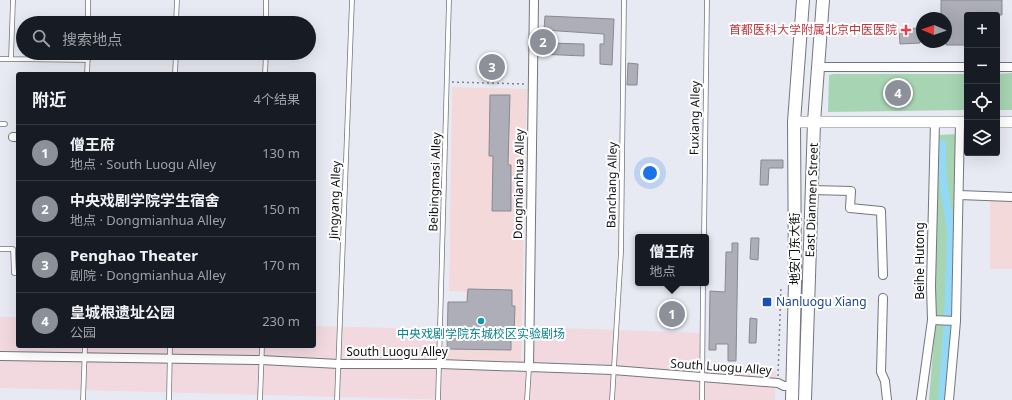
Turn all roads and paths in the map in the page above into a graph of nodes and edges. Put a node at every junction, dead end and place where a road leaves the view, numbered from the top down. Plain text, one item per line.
1 (13, 0) edge
2 (88, 0) edge
3 (177, 0) edge
4 (266, 0) edge
5 (352, 0) edge
6 (450, 0) edge
7 (534, 0) edge
8 (624, 0) edge
9 (707, 0) edge
10 (803, 0) edge
11 (823, 0) edge
12 (88, 16) edge
13 (176, 16) edge
14 (266, 16) edge
15 (0, 59) edge
16 (11, 59) junction
17 (16, 59) edge
18 (88, 60) edge
19 (176, 60) edge
20 (266, 60) edge
21 (964, 67) edge
22 (1000, 67) edge
23 (1012, 67) edge
24 (819, 68) junction
25 (88, 72) edge
26 (175, 72) edge
27 (265, 72) edge
28 (447, 82) junction
29 (533, 85) junction
30 (794, 122) junction
31 (814, 122) junction
32 (935, 122) junction
33 (963, 122) edge
34 (1000, 122) edge
35 (1012, 122) edge
36 (812, 190) junction
37 (959, 195) junction
38 (1012, 197) edge
39 (704, 234) edge
40 (0, 249) edge
41 (16, 273) edge
42 (884, 275) dead end
43 (703, 286) edge
44 (782, 286) dead end
45 (883, 298) dead end
46 (932, 320) junction
47 (956, 321) junction
48 (85, 348) edge
49 (170, 348) edge
50 (262, 348) edge
51 (0, 356) edge
52 (85, 357) junction
53 (169, 359) junction
54 (261, 360) junction
55 (339, 364) junction
56 (440, 364) junction
57 (529, 368) junction
58 (613, 370) junction
59 (702, 378) junction
60 (778, 383) junction
61 (792, 386) junction
62 (83, 400) edge
63 (169, 400) edge
64 (260, 400) edge
65 (337, 400) edge
66 (438, 400) edge
67 (527, 400) edge
68 (612, 400) edge
69 (702, 400) edge
70 (792, 400) edge
71 (805, 400) edge
72 (887, 400) edge
73 (920, 400) edge
74 (949, 400) edge

1 - 16 lane
2 - 12 lane
3 - 13 lane
4 - 14 lane
5 - 55 lane, Jingyang Alley
6 - 28 lane, Beibingmasi Alley
7 - 29 street, Dongmianhua Alley
8 - 58 lane, Banchang Alley
9 - 39 lane, Fuxiang Alley
10 - 30 main road
11 - 24 main road, East Dianmen Street
15 - 16 lane
16 - 17 lane
18 - 25 lane
19 - 26 lane
20 - 27 lane
21 - 24 street
22 - 23 street
24 - 31 main road, East Dianmen Street
28 - 29 path
28 - 56 lane, Beibingmasi Alley
29 - 57 street, Dongmianhua Alley
30 - 31 main road
30 - 61 main road, 地安门东大街
31 - 32 main road
31 - 36 main road, East Dianmen Street
32 - 33 main road
32 - 46 street, Beihe Hutong
33 - 37 street
34 - 35 main road
36 - 42 street
36 - 71 main road, East Dianmen Street
37 - 38 street
37 - 47 street
40 - 41 lane
43 - 59 lane
44 - 60 path
45 - 72 street
46 - 47 street
46 - 73 street, Beihe Hutong
47 - 74 street
48 - 52 lane
49 - 53 lane
50 - 54 lane
51 - 52 street, South Luogu Alley
52 - 53 street, South Luogu Alley
52 - 62 lane
53 - 54 street, South Luogu Alley
53 - 63 lane
54 - 55 street, South Luogu Alley
54 - 64 lane
55 - 56 street, South Luogu Alley
55 - 65 lane, Jingyang Alley
56 - 57 street, South Luogu Alley
56 - 66 lane, Beibingmasi Alley
57 - 58 street, South Luogu Alley
57 - 67 lane
58 - 59 street, South Luogu Alley
58 - 68 lane, Banchang Alley
59 - 60 street, South Luogu Alley
59 - 69 lane
60 - 61 street, South Luogu Alley
61 - 70 main road, 地安门东大街

